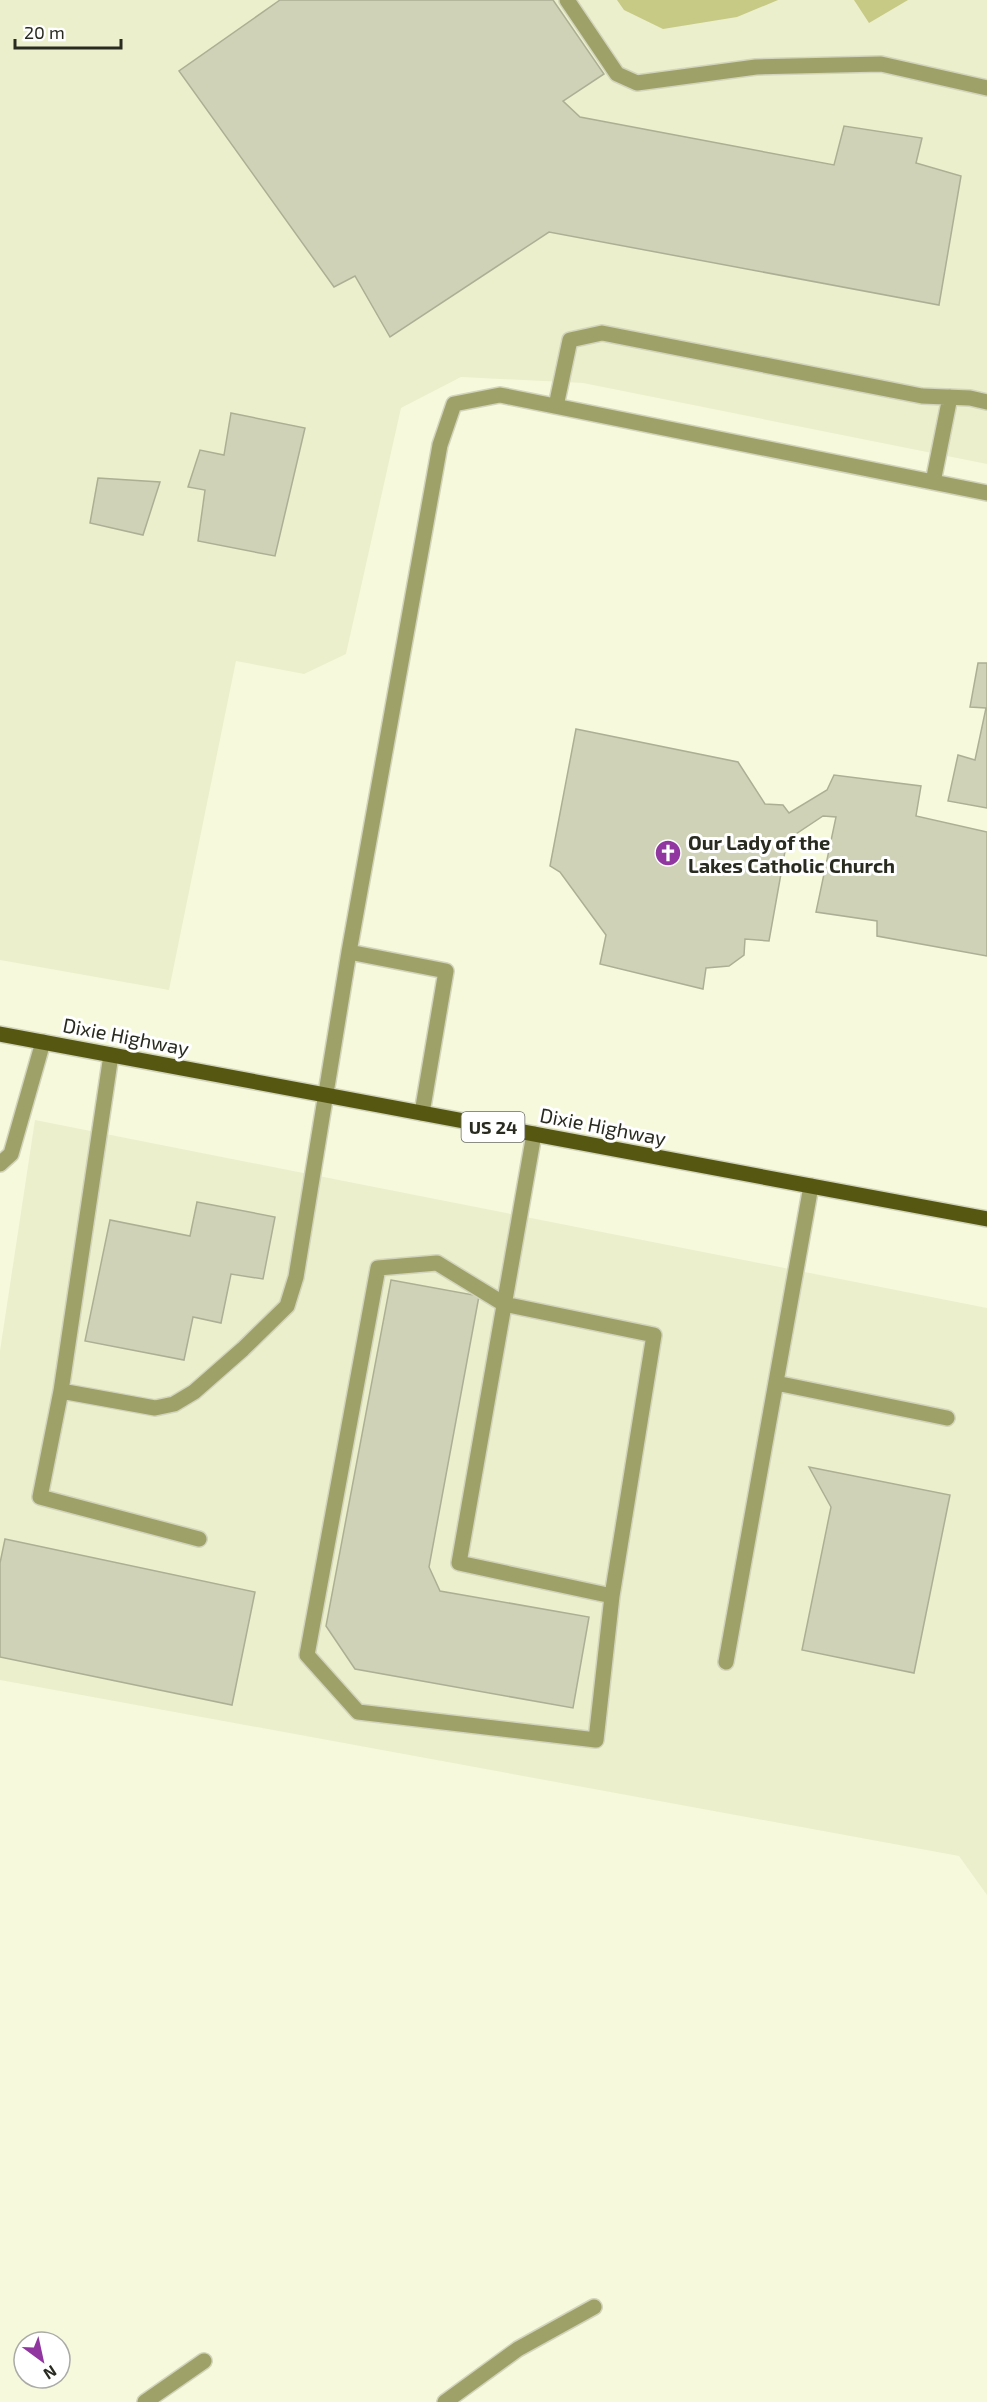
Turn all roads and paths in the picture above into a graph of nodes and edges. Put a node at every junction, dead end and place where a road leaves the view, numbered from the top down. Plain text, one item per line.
1 (567, 0) edge
2 (987, 88) edge
3 (950, 397) junction
4 (987, 402) edge
5 (556, 406) junction
6 (933, 482) junction
7 (987, 493) edge
8 (349, 952) junction
9 (0, 1034) edge
10 (43, 1042) junction
11 (111, 1055) junction
12 (327, 1095) junction
13 (422, 1113) junction
14 (534, 1134) junction
15 (0, 1164) edge
16 (811, 1186) junction
17 (987, 1219) edge
18 (504, 1304) junction
19 (776, 1383) junction
20 (61, 1391) junction
21 (947, 1418) dead end
22 (199, 1539) dead end
23 (612, 1596) junction
24 (726, 1662) dead end
25 (594, 2307) dead end
26 (204, 2361) dead end
27 (145, 2402) edge
28 (445, 2402) edge

1 - 2 lane
3 - 4 lane
3 - 5 lane
3 - 6 lane
5 - 6 lane
5 - 8 lane
6 - 7 lane
8 - 12 lane
8 - 13 lane
9 - 10 main road, Dixie Highway / US 24
10 - 11 main road, Dixie Highway / US 24
10 - 15 lane
11 - 12 main road, Dixie Highway / US 24
11 - 20 lane
12 - 13 main road, Dixie Highway / US 24
12 - 20 lane
13 - 14 main road, Dixie Highway / US 24
14 - 16 main road, Dixie Highway / US 24
14 - 18 lane
16 - 17 main road, Dixie Highway / US 24
16 - 19 lane
18 - 23 lane
18 - 23 lane
18 - 23 lane
19 - 21 lane
19 - 24 lane
20 - 22 lane
25 - 28 lane
26 - 27 lane

